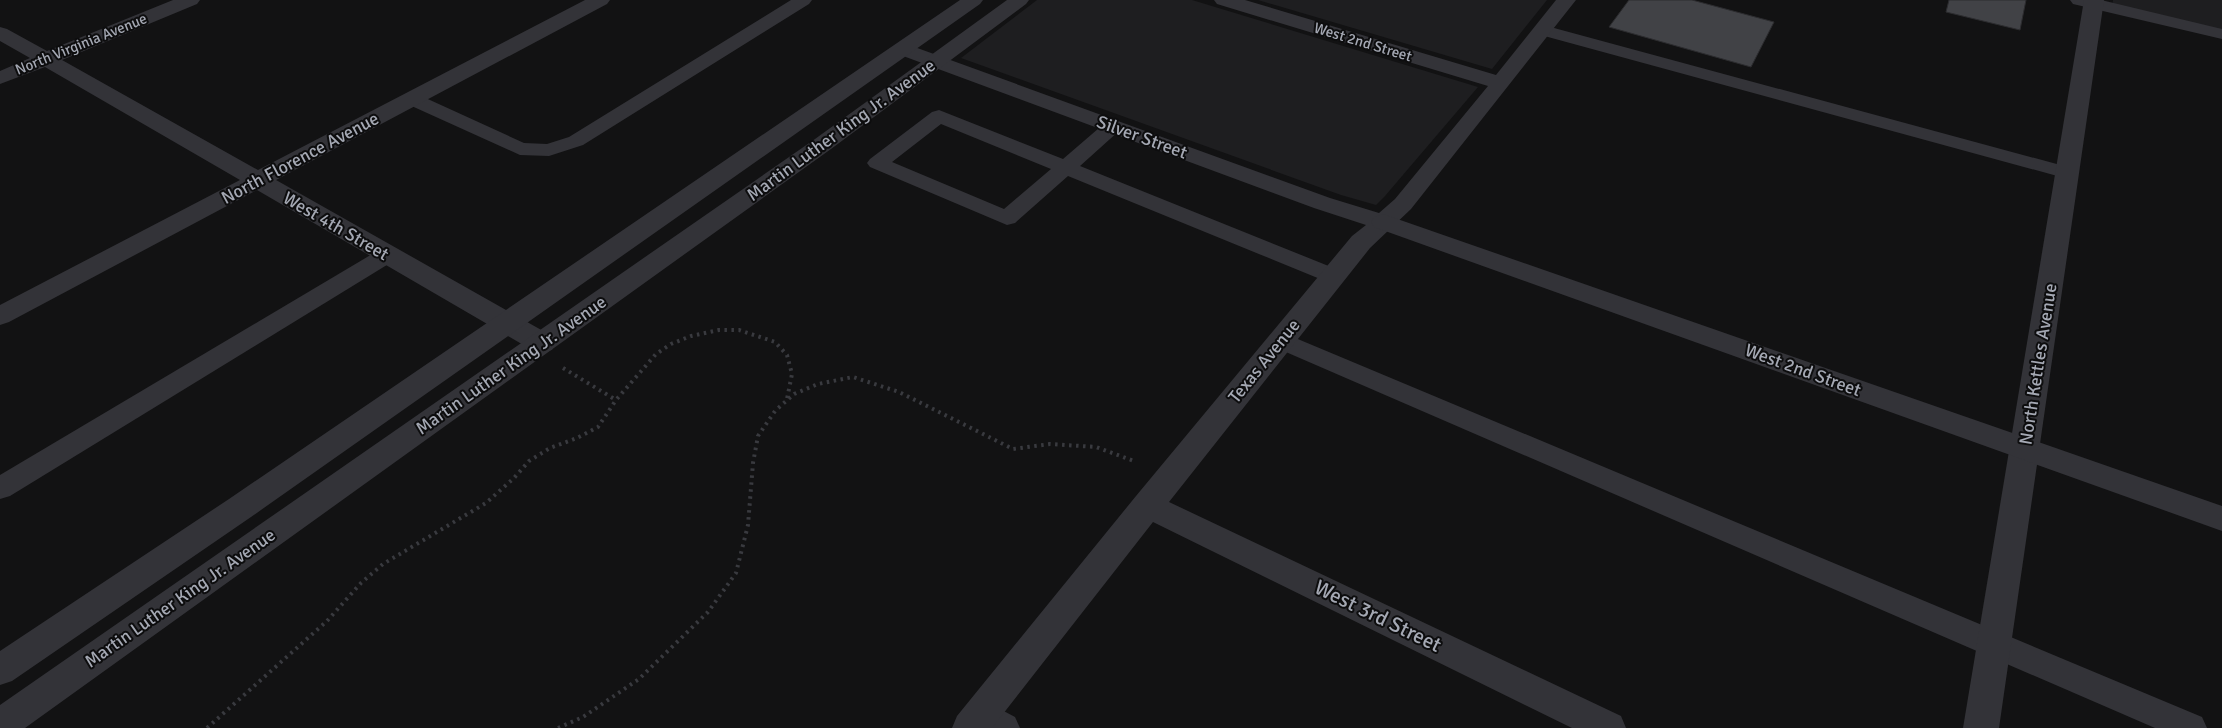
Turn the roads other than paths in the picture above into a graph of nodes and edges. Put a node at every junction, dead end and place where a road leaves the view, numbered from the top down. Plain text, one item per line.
1 (190, 0) edge
2 (600, 0) edge
3 (803, 0) edge
4 (973, 0) edge
5 (1019, 0) edge
6 (1224, 0) edge
7 (1566, 0) edge
8 (2089, 1) edge
9 (1543, 30) junction
10 (0, 33) edge
11 (2222, 34) edge
12 (902, 49) junction
13 (45, 59) junction
14 (936, 61) junction
15 (0, 78) edge
16 (1501, 83) junction
17 (412, 99) junction
18 (1113, 126) junction
19 (1065, 167) junction
20 (2068, 173) junction
21 (257, 181) junction
22 (1383, 222) junction
23 (387, 255) junction
24 (1333, 276) junction
25 (0, 316) edge
26 (505, 323) junction
27 (1281, 340) junction
28 (550, 354) junction
29 (2025, 449) junction
30 (0, 488) edge
31 (1148, 505) junction
32 (2222, 519) edge
33 (1994, 645) junction
34 (0, 670) edge
35 (985, 723) edge
36 (0, 725) edge
37 (1608, 728) edge
38 (1981, 728) edge
39 (2191, 728) edge

1 - 13 street, North Virginia Avenue
2 - 17 street, North Florence Avenue
3 - 17 lane
4 - 12 street, Martin Luther King Jr. Avenue
5 - 14 street, Martin Luther King Jr. Avenue
6 - 16 street, West 2nd Street
7 - 9 street, Texas Avenue
8 - 11 lane
8 - 20 street, North Kettles Avenue
9 - 16 street, Texas Avenue
9 - 20 lane
10 - 13 street, West 4th Street
12 - 14 street, Silver Street
12 - 26 street, Martin Luther King Jr. Avenue
13 - 15 street, North Virginia Avenue
13 - 21 street, West 4th Street
14 - 18 street, Silver Street
14 - 28 street, Martin Luther King Jr. Avenue
16 - 22 street, Texas Avenue
17 - 21 street, North Florence Avenue
18 - 19 lane
18 - 22 street, Silver Street
19 - 19 lane
19 - 24 lane
20 - 29 street, North Kettles Avenue
21 - 23 street, West 4th Street
21 - 25 street, North Florence Avenue
22 - 24 street, Texas Avenue
22 - 29 street, West 2nd Street
23 - 26 street, West 4th Street
23 - 30 lane
24 - 27 street, Texas Avenue
26 - 28 street, West 4th Street
26 - 34 street, Martin Luther King Jr. Avenue
27 - 31 street, Texas Avenue
27 - 33 lane
28 - 36 street, Martin Luther King Jr. Avenue
29 - 32 street, West 2nd Street
29 - 33 street, North Kettles Avenue
31 - 35 street, Texas Avenue
31 - 37 street, West 3rd Street
33 - 38 street, North Kettles Avenue
33 - 39 lane

